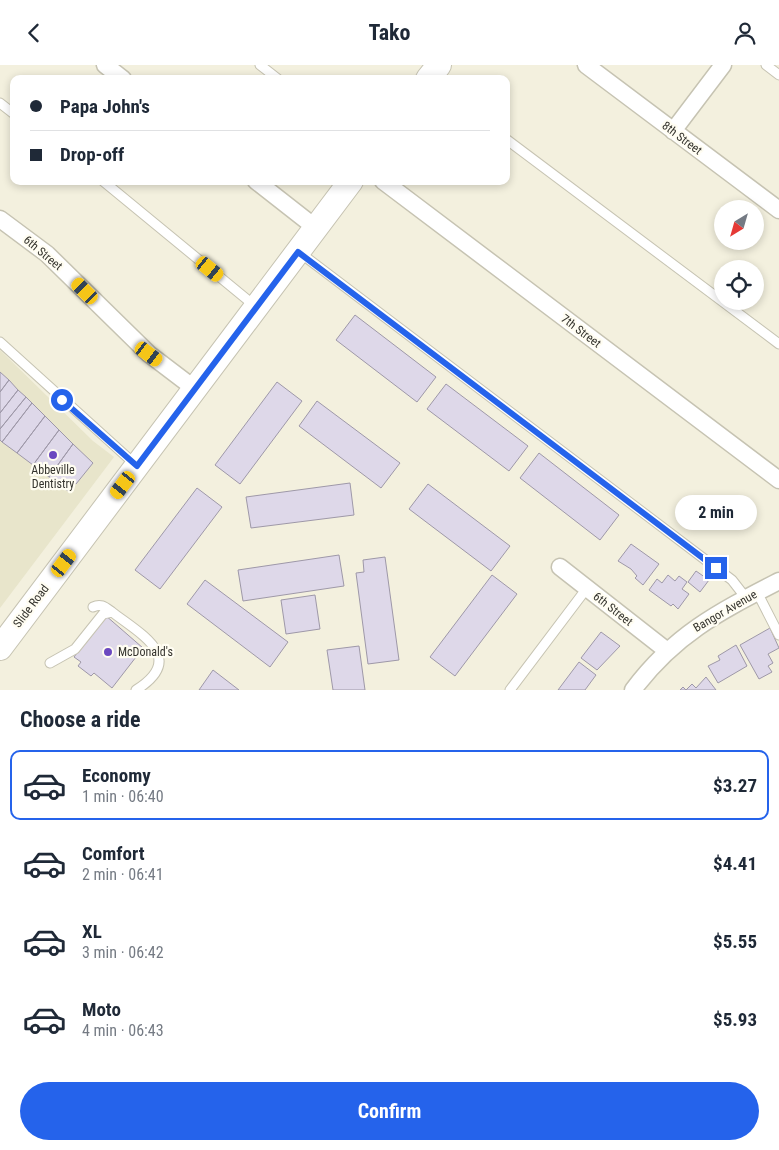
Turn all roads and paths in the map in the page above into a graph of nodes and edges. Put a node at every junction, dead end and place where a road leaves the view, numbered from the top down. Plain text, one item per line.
1 (105, 65) edge
2 (260, 65) edge
3 (586, 65) edge
4 (723, 65) edge
5 (766, 65) edge
6 (118, 75) edge
7 (273, 75) edge
8 (779, 75) edge
9 (0, 103) edge
10 (10, 111) edge
11 (673, 131) junction
12 (510, 142) edge
13 (108, 185) edge
14 (261, 185) edge
15 (348, 185) edge
16 (388, 185) edge
17 (779, 210) edge
18 (0, 219) edge
19 (316, 228) junction
20 (298, 252) junction
21 (256, 307) junction
22 (0, 342) edge
23 (779, 344) edge
24 (195, 389) junction
25 (137, 466) junction
26 (779, 480) edge
27 (560, 567) dead end
28 (779, 581) edge
29 (587, 588) junction
30 (752, 595) junction
31 (92, 607) dead end
32 (112, 612) junction
33 (779, 635) edge
34 (0, 648) edge
35 (666, 651) junction
36 (50, 663) dead end
37 (136, 690) edge
38 (510, 690) edge
39 (633, 690) edge

1 - 6 street
2 - 7 lane
3 - 11 street, 8th Street
4 - 11 street
5 - 8 lane
9 - 10 lane
11 - 17 street, 8th Street
12 - 23 lane
13 - 21 lane
14 - 19 street
15 - 19 main road, Slide Road
16 - 26 street, 7th Street
18 - 24 street, 6th Street
19 - 20 main road, Slide Road
20 - 21 main road, Slide Road
20 - 30 lane
21 - 24 main road, Slide Road
22 - 25 lane
24 - 25 main road, Slide Road
25 - 34 main road, Slide Road
27 - 29 street, 6th Street
28 - 30 street, Bangor Avenue
29 - 35 street, 6th Street
29 - 38 lane
30 - 33 lane
30 - 35 street, Bangor Avenue
31 - 32 lane
32 - 36 lane
32 - 37 lane
35 - 39 street, Bangor Avenue

